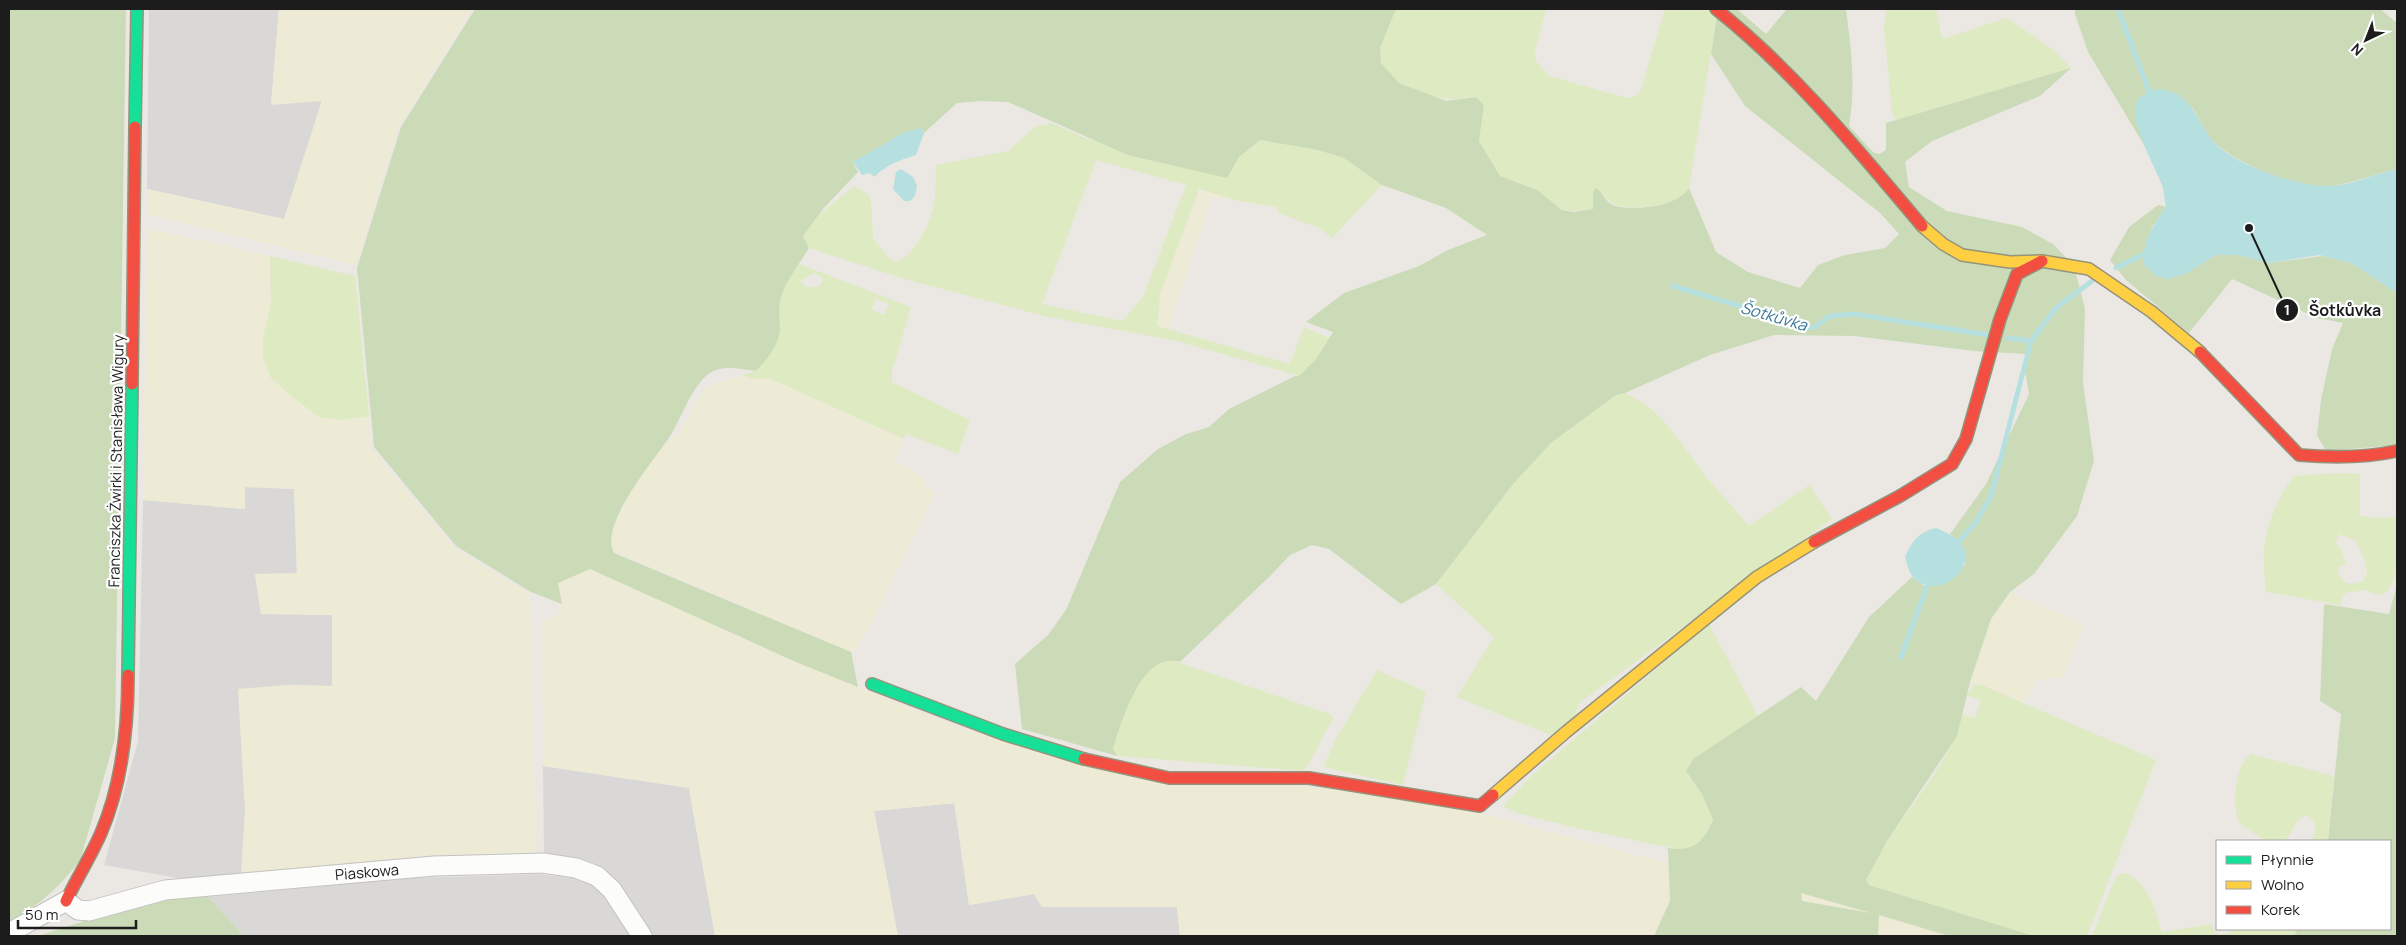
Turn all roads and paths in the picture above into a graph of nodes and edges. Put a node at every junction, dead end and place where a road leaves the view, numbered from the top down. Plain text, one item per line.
1 (137, 9) edge
2 (1716, 9) edge
3 (2042, 261) junction
4 (2397, 451) edge
5 (872, 684) dead end
6 (66, 901) junction
7 (9, 933) edge
8 (642, 936) edge

1 - 6 street, Franciszka Żwirki i Stanisława Wigury
2 - 3 street
3 - 4 street
3 - 5 street
6 - 7 street
6 - 8 street, Piaskowa

